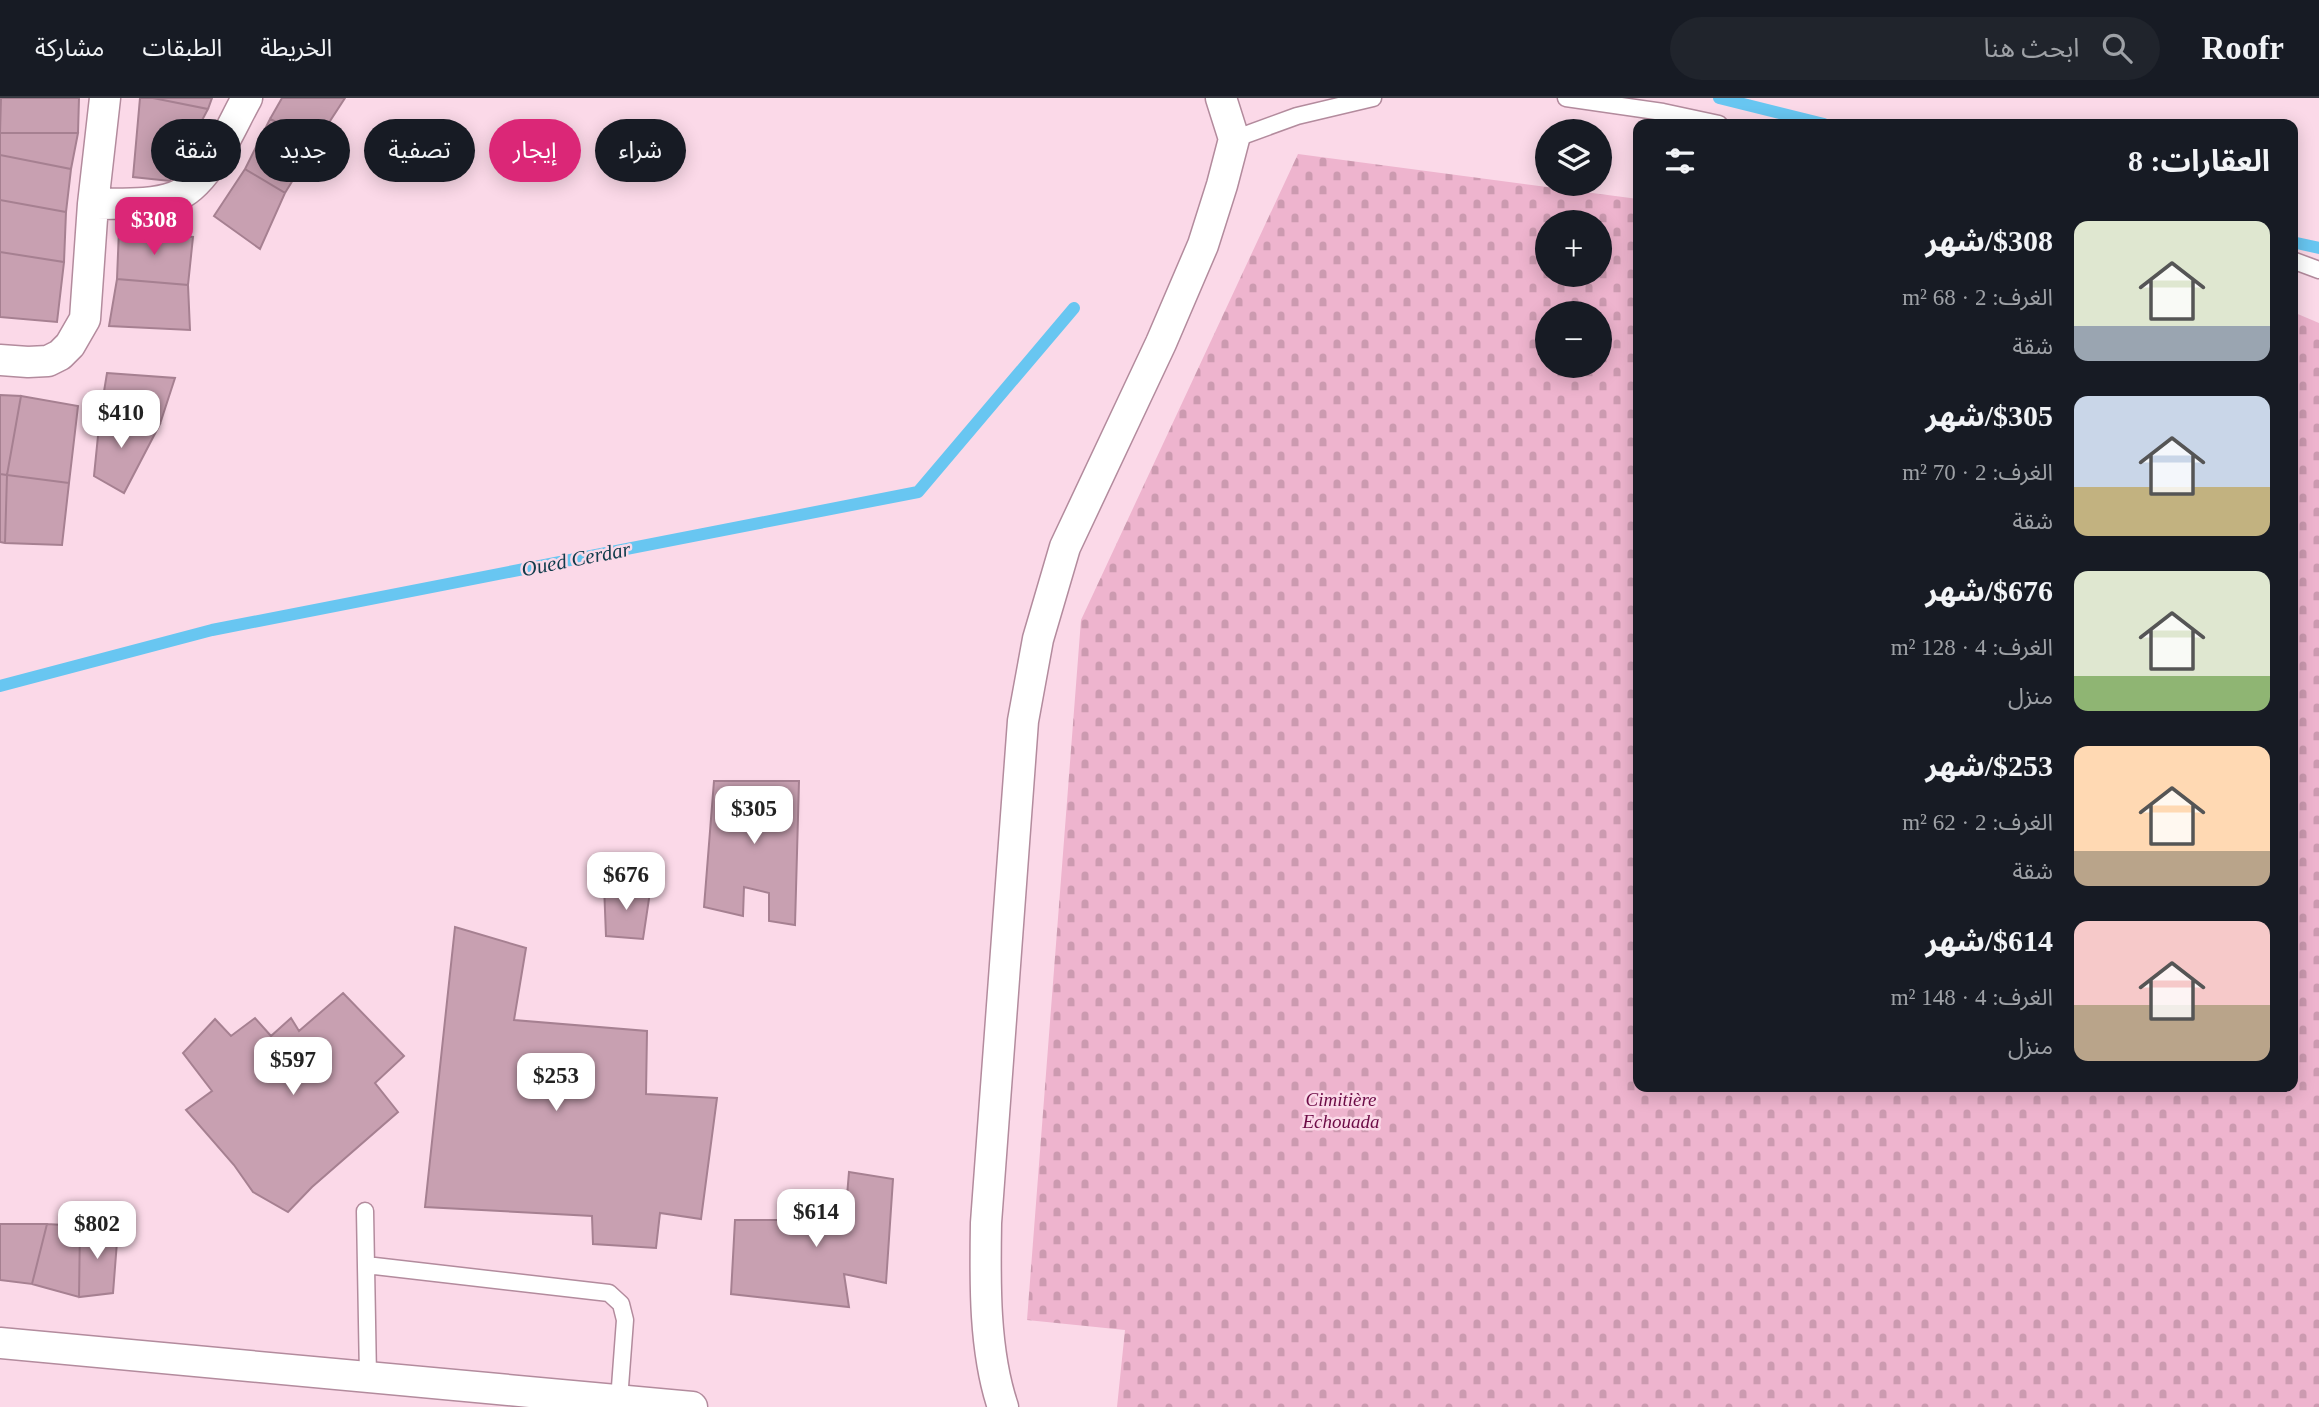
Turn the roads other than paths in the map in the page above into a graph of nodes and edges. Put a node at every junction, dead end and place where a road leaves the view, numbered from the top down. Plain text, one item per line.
1 (105, 98) edge
2 (247, 98) edge
3 (1221, 98) edge
4 (1373, 98) edge
5 (1566, 98) edge
6 (1696, 119) edge
7 (1234, 139) junction
8 (93, 204) junction
9 (2298, 262) edge
10 (2319, 270) edge
11 (0, 360) edge
12 (365, 1211) dead end
13 (366, 1265) junction
14 (0, 1343) edge
15 (368, 1377) junction
16 (610, 1402) edge
17 (692, 1407) edge
18 (1003, 1407) edge

1 - 8 street
2 - 8 street
3 - 7 street
4 - 7 lane
5 - 6 lane
7 - 18 street
8 - 11 street
9 - 10 lane
12 - 13 lane
13 - 15 lane
13 - 16 lane
14 - 15 street
15 - 16 street
16 - 17 street

